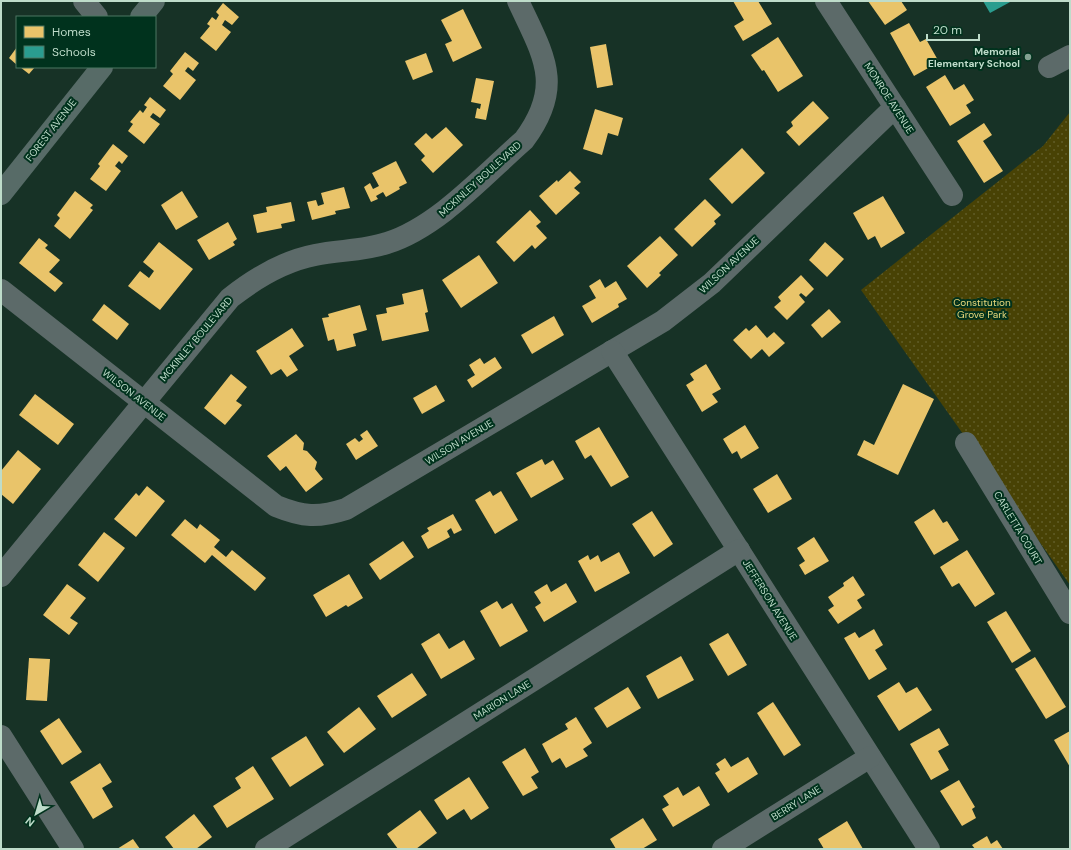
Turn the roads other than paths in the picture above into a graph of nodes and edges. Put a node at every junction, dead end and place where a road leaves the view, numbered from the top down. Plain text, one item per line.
1 (84, 1) edge
2 (154, 1) edge
3 (518, 1) edge
4 (826, 1) edge
5 (96, 16) edge
6 (142, 16) edge
7 (1070, 56) edge
8 (1049, 67) dead end
9 (101, 68) edge
10 (895, 107) junction
11 (1, 194) edge
12 (952, 194) dead end
13 (1, 290) edge
14 (612, 351) junction
15 (143, 402) junction
16 (966, 443) dead end
17 (739, 550) junction
18 (1, 576) edge
19 (1070, 613) edge
20 (1, 736) edge
21 (870, 757) junction
22 (73, 849) edge
23 (266, 849) edge
24 (723, 849) edge
25 (929, 849) edge

1 - 5 street
2 - 6 main road
3 - 15 street, MCKINLEY BOULEVARD
4 - 10 street, MONROE AVENUE
7 - 8 street
9 - 11 main road, FOREST AVENUE
10 - 12 street, MONROE AVENUE
10 - 14 street, WILSON AVENUE
13 - 15 street, WILSON AVENUE
14 - 15 street, WILSON AVENUE
14 - 17 street, JEFFERSON AVENUE
15 - 18 street, MCKINLEY BOULEVARD
16 - 19 street, CARLETTA COURT
17 - 21 street, JEFFERSON AVENUE
17 - 23 street, MARION LANE
20 - 22 street
21 - 24 street, BERRY LANE
21 - 25 street, JEFFERSON AVENUE

